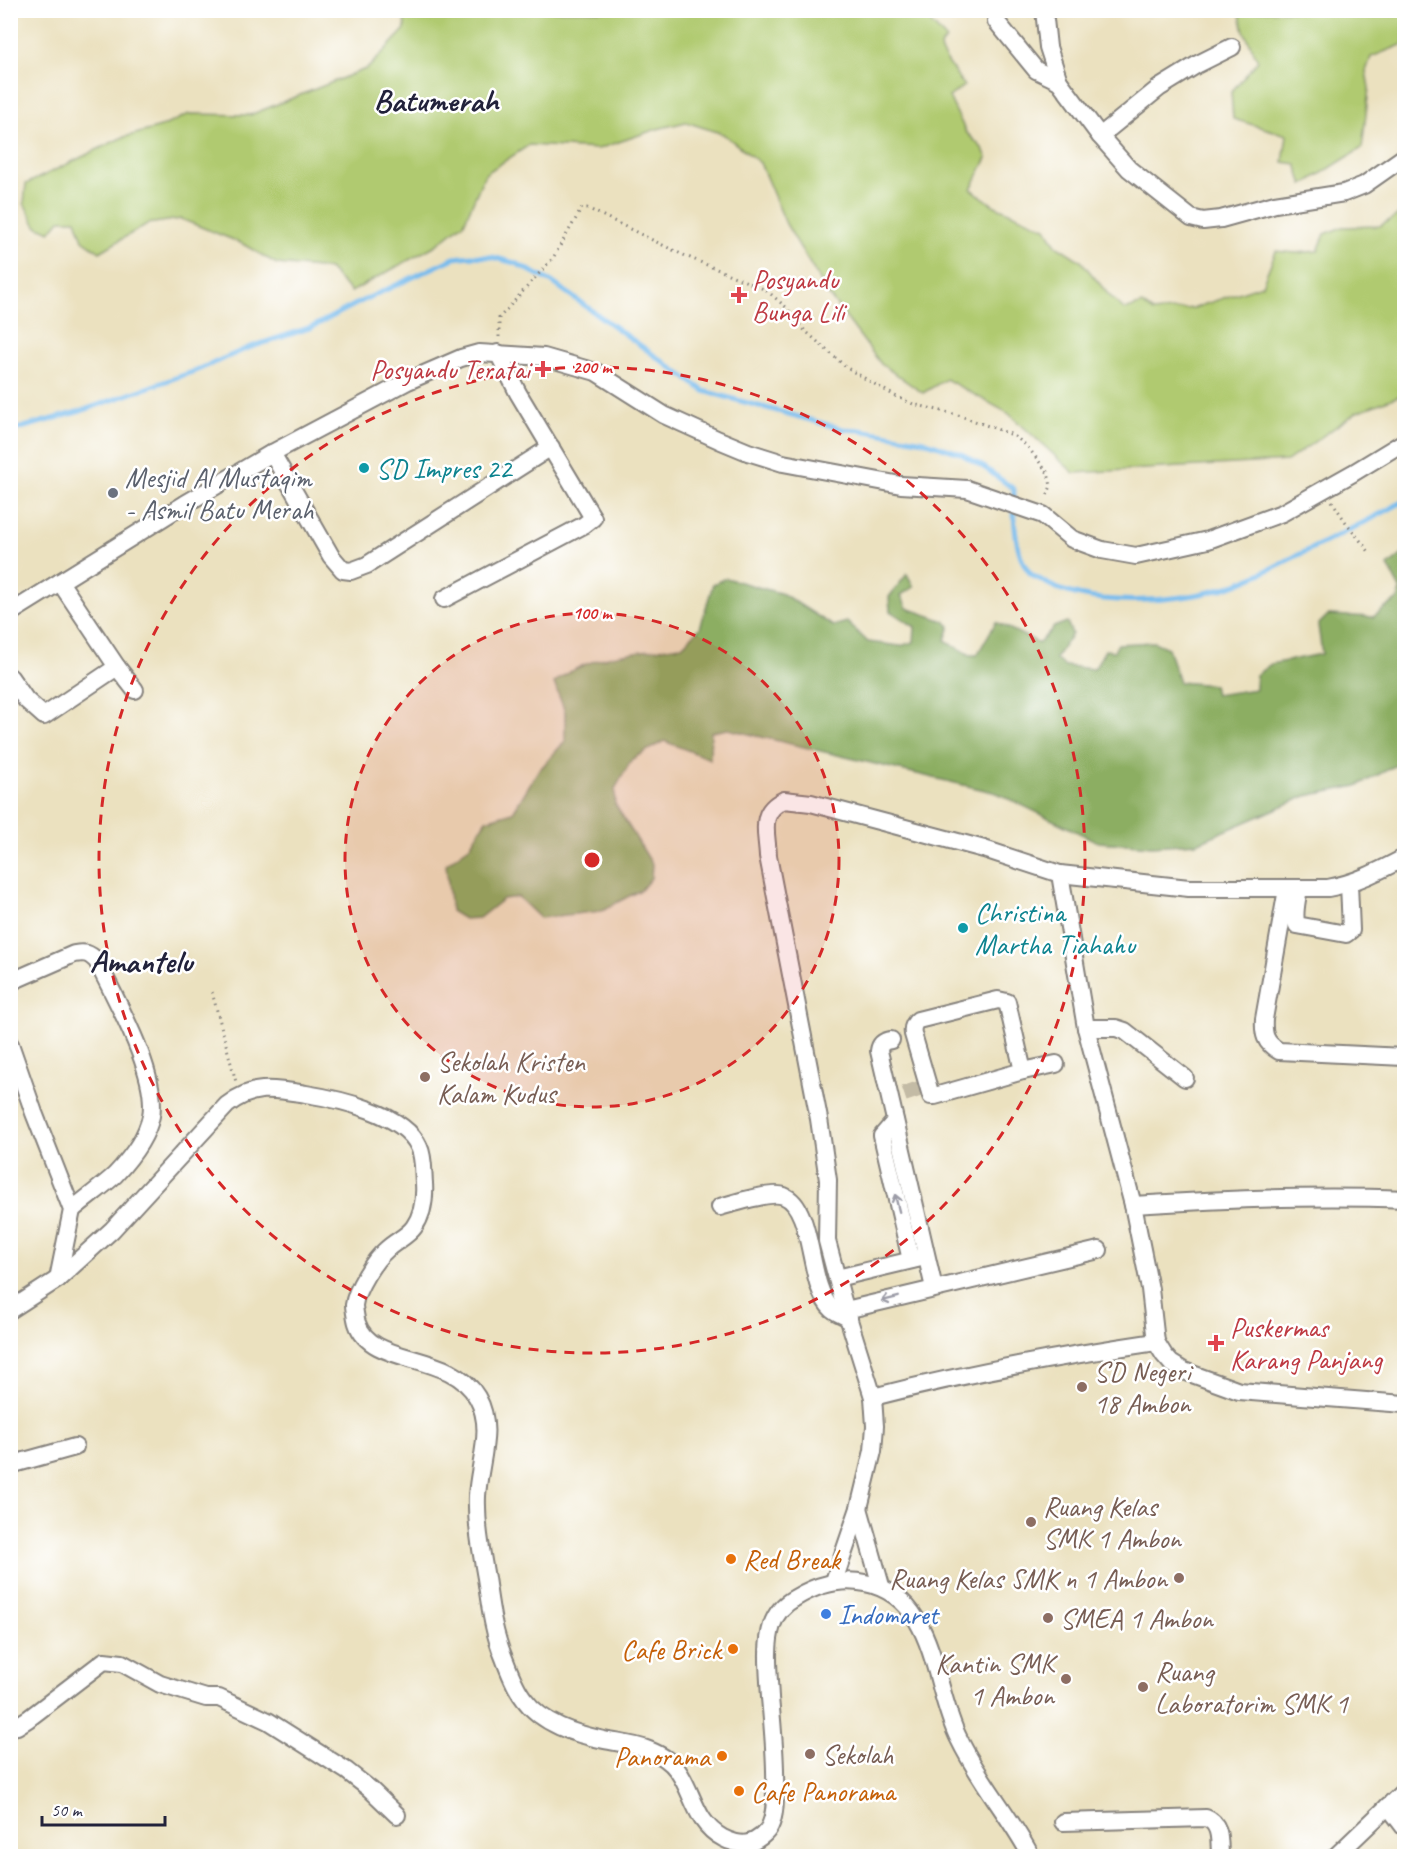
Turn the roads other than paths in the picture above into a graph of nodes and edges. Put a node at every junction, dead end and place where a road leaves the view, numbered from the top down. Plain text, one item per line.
1 (1044, 10) edge
2 (996, 21) dead end
3 (1232, 47) dead end
4 (1059, 81) junction
5 (1100, 136) junction
6 (1404, 157) edge
7 (498, 352) junction
8 (1404, 442) edge
9 (551, 447) junction
10 (272, 453) junction
11 (60, 582) junction
12 (444, 599) dead end
13 (10, 613) edge
14 (117, 668) junction
15 (10, 677) edge
16 (135, 690) dead end
17 (1404, 858) edge
18 (1060, 874) junction
19 (1349, 884) junction
20 (1293, 889) junction
21 (10, 982) edge
22 (1086, 1028) junction
23 (903, 1037) junction
24 (10, 1044) edge
25 (1404, 1057) edge
26 (1056, 1064) dead end
27 (1023, 1071) junction
28 (1185, 1078) dead end
29 (910, 1092) junction
30 (895, 1121) junction
31 (1404, 1199) edge
32 (1133, 1205) junction
33 (720, 1207) dead end
34 (72, 1210) junction
35 (1099, 1250) dead end
36 (928, 1256) junction
37 (911, 1260) junction
38 (837, 1278) junction
39 (58, 1279) junction
40 (934, 1288) junction
41 (10, 1310) edge
42 (847, 1314) junction
43 (1156, 1342) junction
44 (873, 1397) junction
45 (1404, 1404) edge
46 (75, 1447) dead end
47 (10, 1465) edge
48 (859, 1508) junction
49 (834, 1581) junction
50 (881, 1586) junction
51 (10, 1727) edge
52 (1404, 1791) edge
53 (1388, 1806) junction
54 (397, 1815) dead end
55 (1064, 1822) dead end
56 (1404, 1827) edge
57 (1031, 1857) edge
58 (1220, 1857) edge
59 (1336, 1857) edge

1 - 4 street
2 - 4 street
3 - 5 street
4 - 5 street
5 - 6 street
7 - 8 street
7 - 9 street
7 - 10 street
9 - 10 street
9 - 12 street
10 - 11 street
11 - 13 street
11 - 14 street
14 - 15 street
14 - 16 street
17 - 19 street
18 - 20 street
18 - 22 street
18 - 38 street
19 - 20 street
19 - 20 street
20 - 25 street
21 - 34 street
22 - 28 street
22 - 32 street
23 - 27 street
23 - 29 street
23 - 29 street
24 - 34 street
26 - 27 street
27 - 29 street
29 - 30 street
30 - 36 street
37 -> 30 street
31 - 32 street
32 - 43 street
33 - 42 street
34 - 39 street
35 - 40 street
36 - 37 street
36 - 40 street
37 - 38 street
38 - 42 street
39 - 41 street
39 - 49 street
40 -> 42 street
42 - 44 street
43 - 44 street
43 - 45 street
44 - 48 street
46 - 47 street
48 - 49 street
48 - 50 street
49 - 50 street
50 - 57 street
51 - 54 street
52 - 53 street
53 - 56 street
53 - 59 street
55 - 58 street

